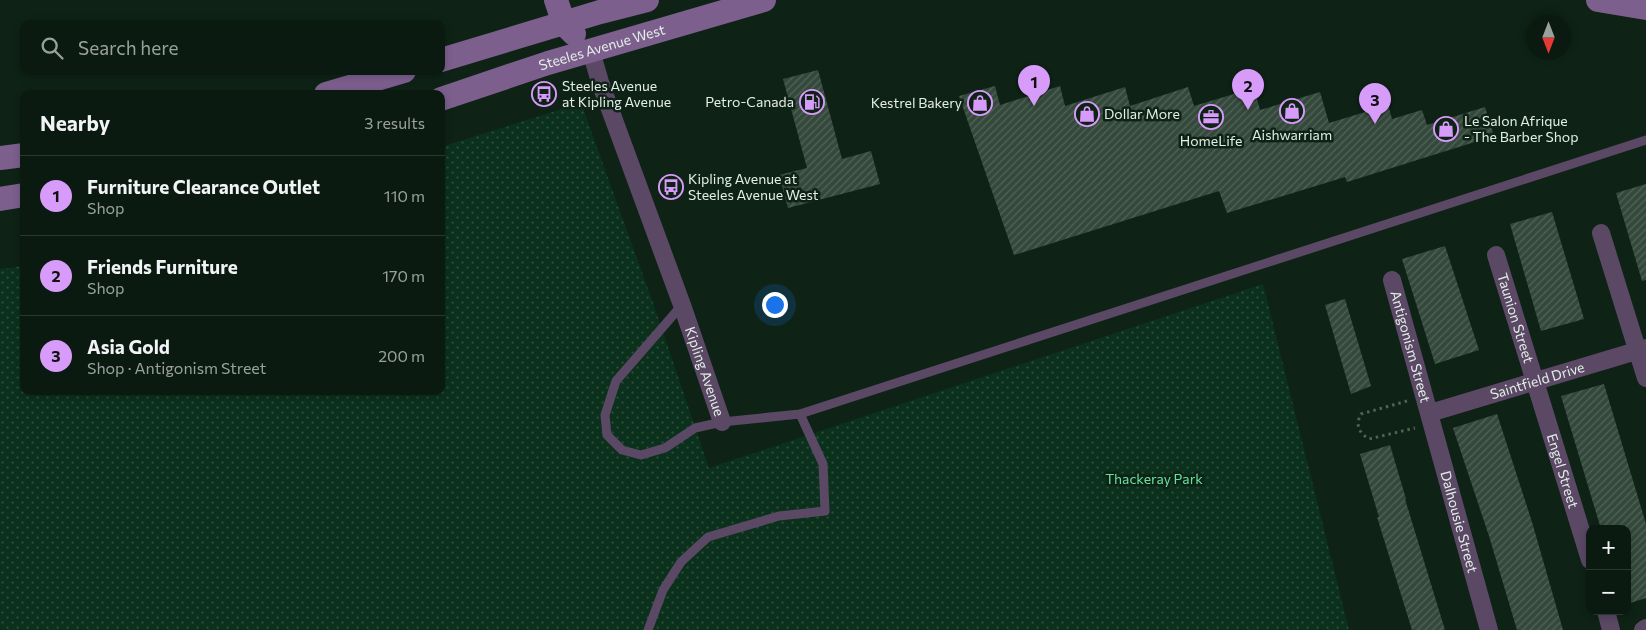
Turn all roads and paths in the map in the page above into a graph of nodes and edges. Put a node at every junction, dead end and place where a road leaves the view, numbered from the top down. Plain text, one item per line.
1 (556, 0) edge
2 (647, 0) edge
3 (764, 0) edge
4 (1598, 0) edge
5 (598, 6) edge
6 (1646, 8) edge
7 (564, 24) junction
8 (591, 51) junction
9 (445, 59) edge
10 (390, 75) edge
11 (340, 90) edge
12 (445, 98) edge
13 (1646, 140) edge
14 (20, 156) edge
15 (0, 158) edge
16 (20, 196) edge
17 (0, 199) edge
18 (1601, 233) dead end
19 (1496, 255) dead end
20 (1392, 280) dead end
21 (682, 305) junction
22 (1642, 350) edge
23 (1646, 378) edge
24 (1535, 382) junction
25 (1407, 401) dead end
26 (1430, 413) junction
27 (800, 414) junction
28 (722, 422) junction
29 (1415, 428) dead end
30 (1586, 547) edge
31 (1607, 615) edge
32 (648, 630) edge
33 (1489, 630) edge
34 (1611, 630) edge

1 - 7 main road, Kipling Avenue
2 - 5 main road
3 - 8 main road, Steeles Avenue West
4 - 6 main road
5 - 7 main road
5 - 8 main road
7 - 8 main road, Kipling Avenue
7 - 9 main road
8 - 12 main road, Steeles Avenue West
8 - 21 street, Kipling Avenue
10 - 11 main road
13 - 27 lane
14 - 15 main road
16 - 17 main road
18 - 22 street
19 - 24 street, Taunion Street
20 - 26 street, Antigonism Street
21 - 28 street, Kipling Avenue
21 - 28 lane, Kipling Avenue
22 - 23 street
22 - 24 street, Saintfield Drive
24 - 26 street, Saintfield Drive
24 - 30 street, Engel Street
25 - 29 path
26 - 33 street, Dalhousie Street
27 - 28 lane
27 - 32 lane
31 - 34 street

